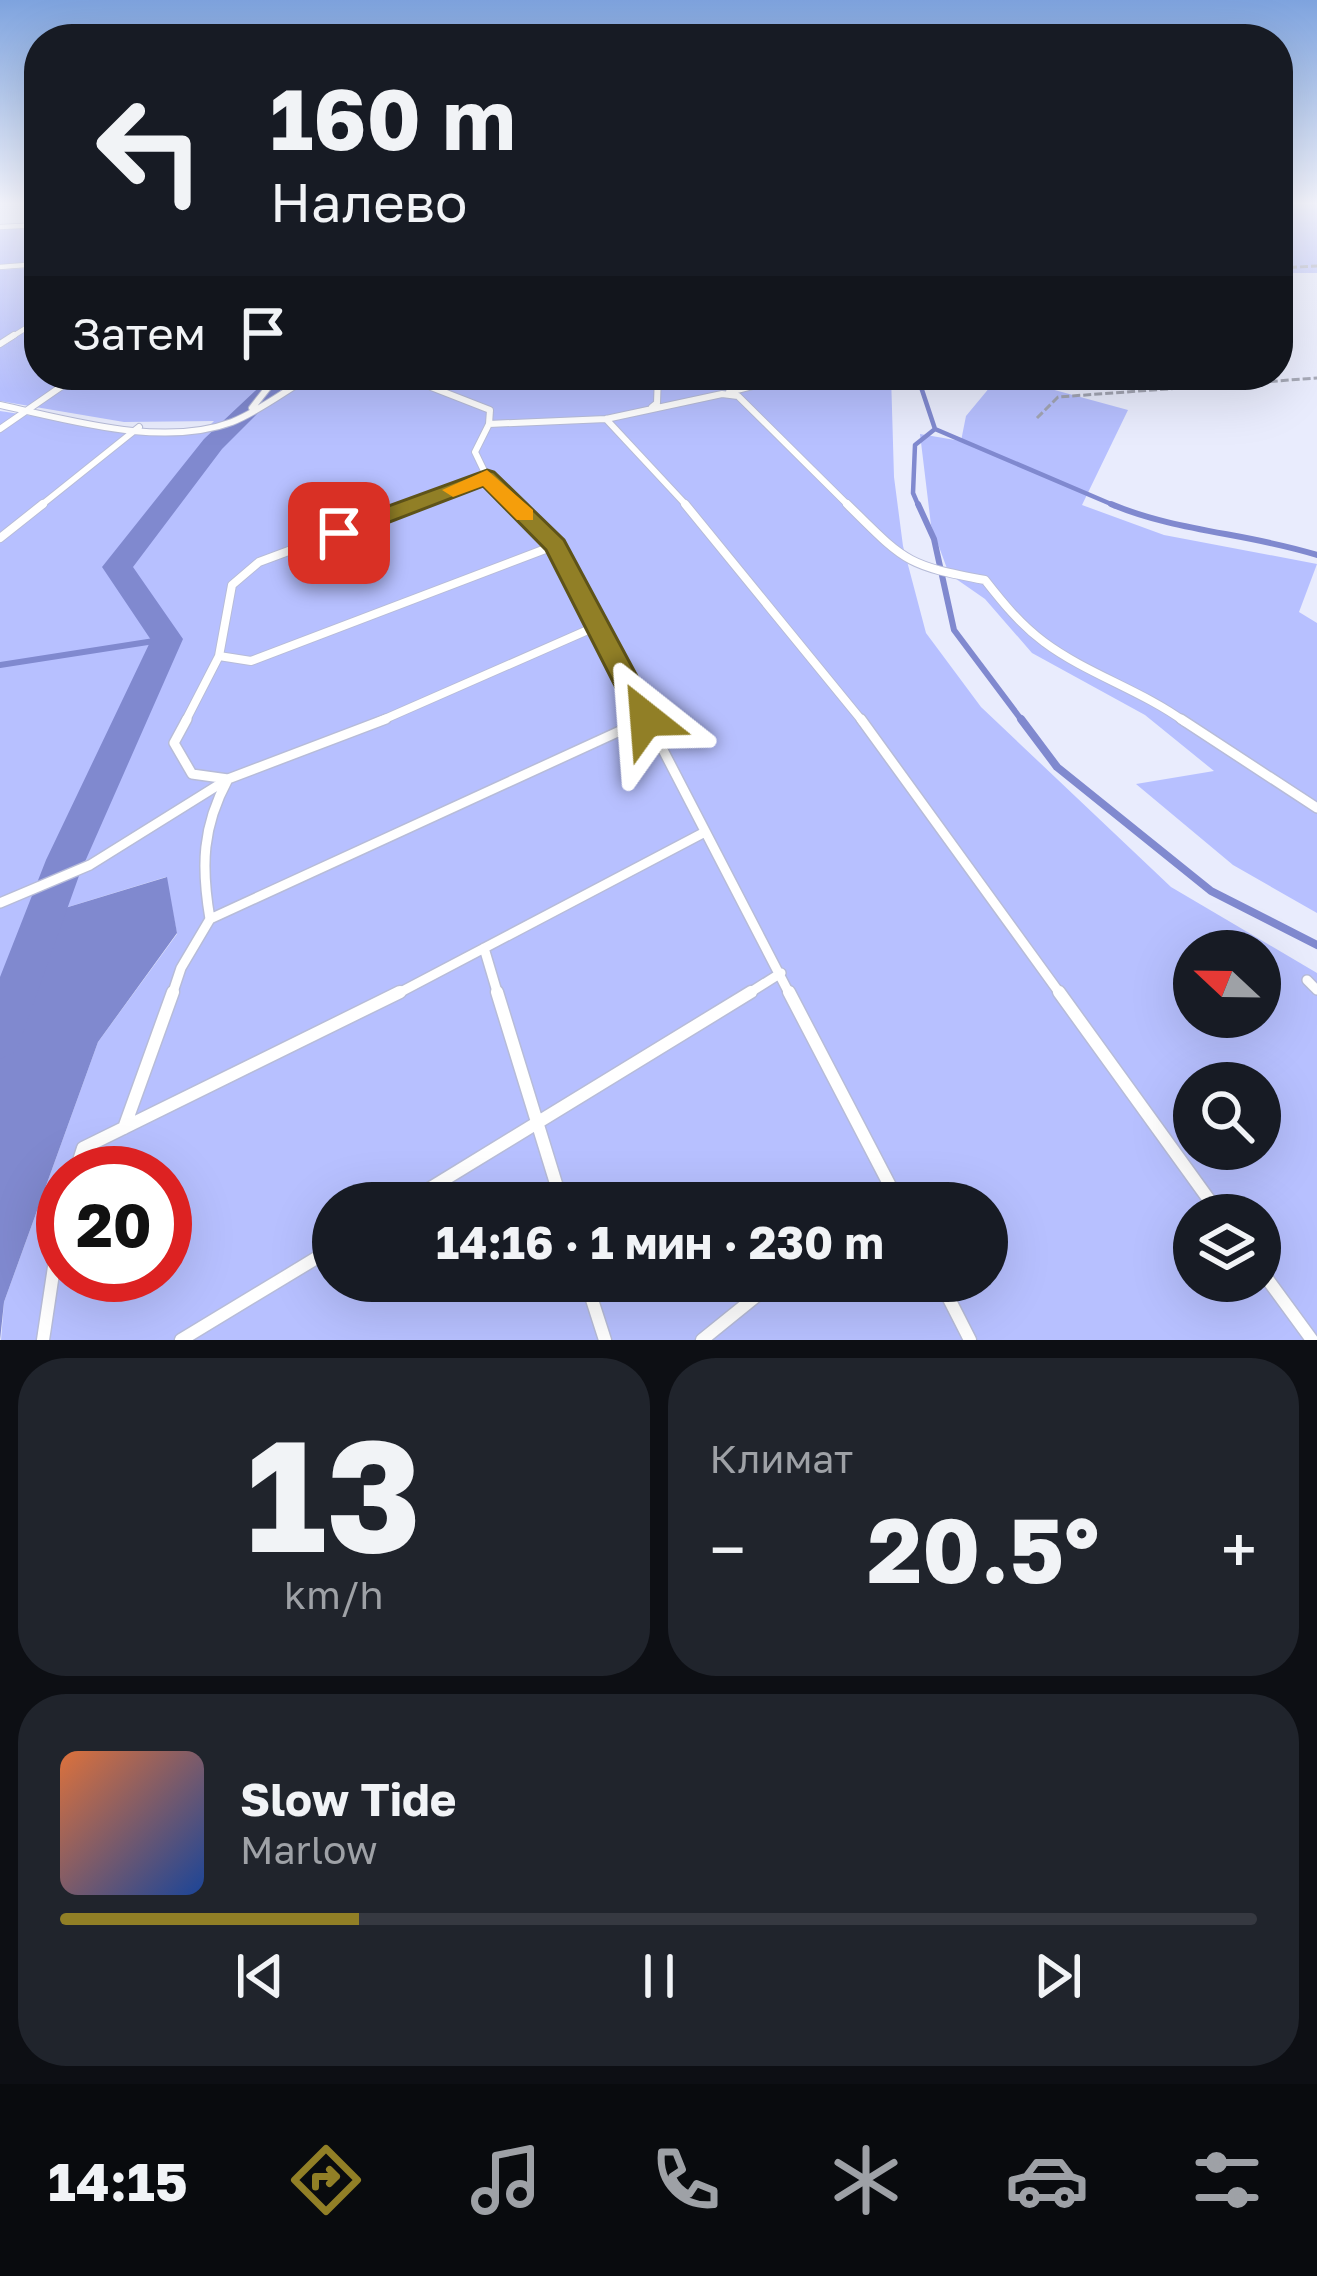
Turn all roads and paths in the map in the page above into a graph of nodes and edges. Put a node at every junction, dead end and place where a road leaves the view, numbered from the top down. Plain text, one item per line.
1 (56, 390) edge
2 (266, 390) edge
3 (287, 390) edge
4 (438, 390) edge
5 (657, 390) edge
6 (738, 390) edge
7 (1172, 390) edge
8 (722, 394) junction
9 (0, 405) edge
10 (25, 411) junction
11 (648, 411) junction
12 (246, 413) junction
13 (1036, 418) dead end
14 (606, 419) junction
15 (489, 424) junction
16 (140, 426) junction
17 (0, 429) edge
18 (487, 477) junction
19 (0, 538) edge
20 (556, 545) junction
21 (597, 626) junction
22 (219, 656) junction
23 (646, 719) junction
24 (228, 779) junction
25 (1317, 808) edge
26 (705, 832) junction
27 (0, 903) edge
28 (210, 919) junction
29 (484, 948) junction
30 (781, 974) junction
31 (1307, 980) dead end
32 (1317, 990) edge
33 (536, 1121) junction
34 (124, 1128) junction
35 (87, 1146) edge
36 (439, 1182) edge
37 (555, 1182) edge
38 (889, 1182) edge
39 (1205, 1194) edge
40 (312, 1261) edge
41 (1281, 1298) edge
42 (49, 1302) edge
43 (593, 1302) edge
44 (749, 1302) edge
45 (951, 1302) edge
46 (43, 1340) edge
47 (181, 1340) edge
48 (605, 1340) edge
49 (701, 1340) edge
50 (970, 1340) edge
51 (1312, 1340) edge

1 - 10 lane
2 - 12 lane
3 - 12 lane
4 - 15 lane
5 - 11 lane
6 - 8 lane
7 - 13 path
8 - 11 lane
8 - 25 lane
9 - 10 lane
10 - 16 lane
10 - 17 lane
11 - 14 lane
12 - 16 lane
14 - 15 lane
14 - 39 lane
15 - 18 lane
16 - 19 lane
18 - 20 lane
18 - 22 lane
20 - 21 lane
20 - 22 lane
21 - 23 lane
21 - 24 lane
22 - 24 lane
23 - 26 lane
23 - 28 lane
24 - 27 lane
24 - 28 lane
26 - 29 lane
26 - 30 lane
28 - 34 lane
29 - 33 lane
29 - 34 lane
30 - 33 lane
30 - 38 lane
31 - 32 lane
33 - 36 lane
33 - 37 lane
34 - 35 lane
40 - 47 lane
41 - 51 lane
42 - 46 lane
43 - 48 lane
44 - 49 lane
45 - 50 lane

